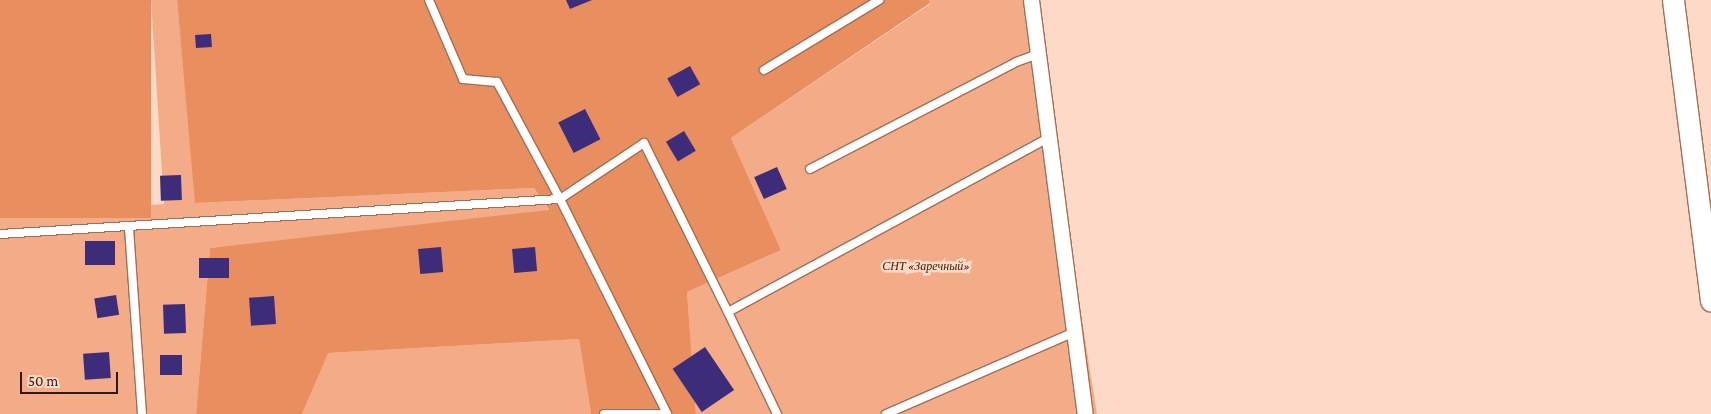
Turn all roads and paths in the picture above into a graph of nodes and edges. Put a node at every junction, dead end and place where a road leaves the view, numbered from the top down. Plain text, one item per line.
1 (429, 0) edge
2 (879, 0) edge
3 (1031, 0) edge
4 (1673, 0) edge
5 (1038, 54) junction
6 (764, 70) dead end
7 (1049, 138) junction
8 (810, 169) dead end
9 (560, 199) junction
10 (129, 228) junction
11 (0, 234) edge
12 (1711, 301) edge
13 (728, 312) junction
14 (1075, 332) junction
15 (142, 414) edge
16 (604, 414) edge
17 (777, 414) edge
18 (886, 414) edge
19 (1085, 414) edge

1 - 9 lane
2 - 6 lane
3 - 5 street
4 - 12 street
5 - 7 street
5 - 8 lane
7 - 13 lane
7 - 14 street
9 - 10 lane
9 - 13 lane
9 - 16 lane
10 - 11 lane
10 - 15 lane
13 - 17 lane
14 - 18 lane
14 - 19 street

